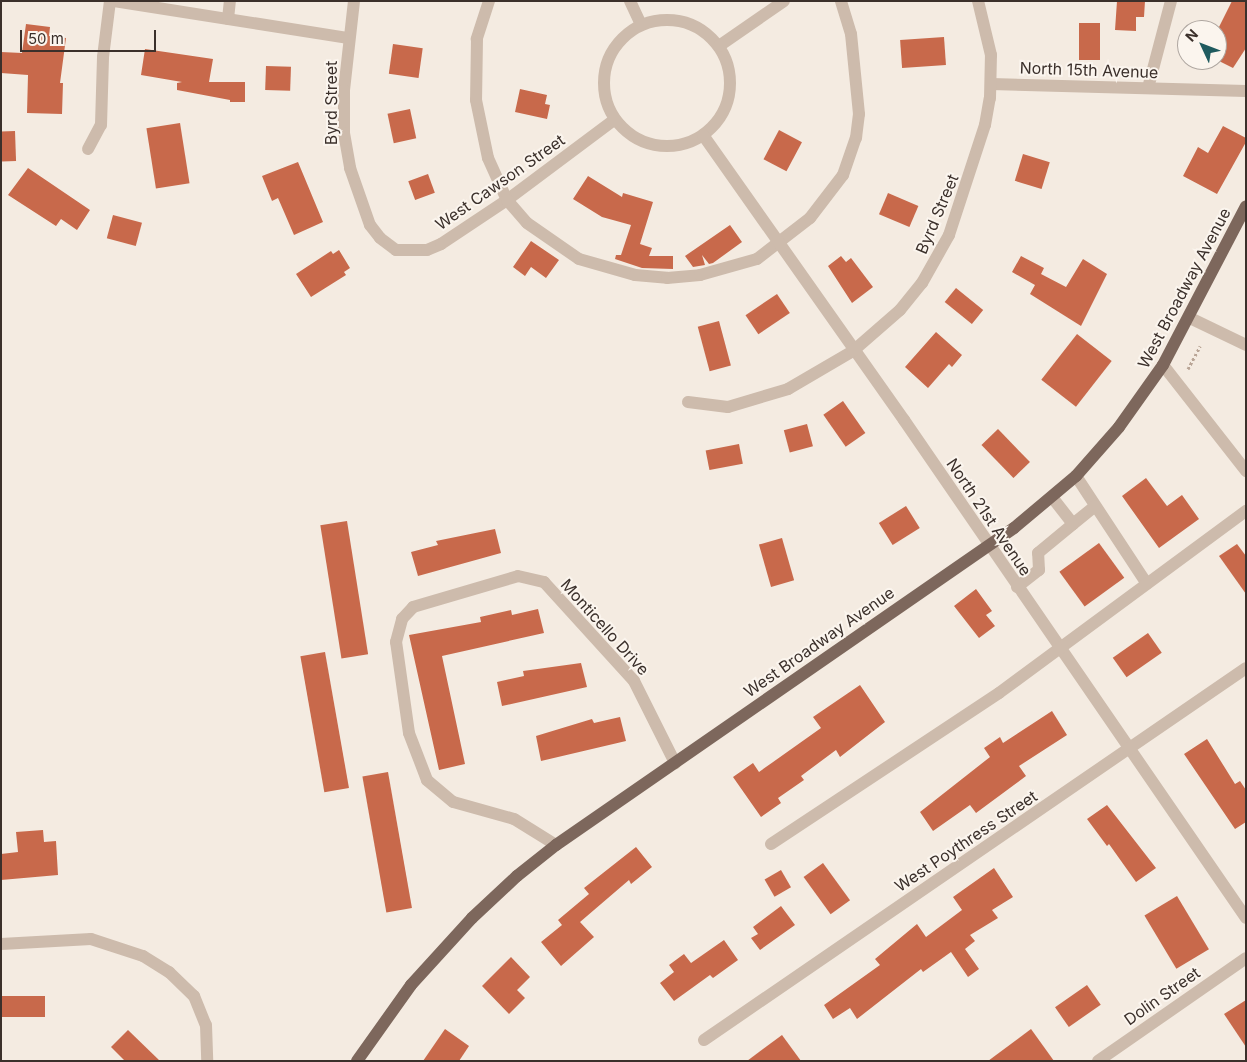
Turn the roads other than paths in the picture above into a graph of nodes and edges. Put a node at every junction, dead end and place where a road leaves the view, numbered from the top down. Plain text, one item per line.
1 (110, 1) edge
2 (114, 1) edge
3 (230, 1) edge
4 (354, 1) edge
5 (489, 1) edge
6 (630, 1) edge
7 (784, 1) edge
8 (841, 1) edge
9 (978, 1) edge
10 (1171, 1) edge
11 (228, 19) junction
12 (641, 25) junction
13 (347, 38) junction
14 (719, 46) junction
15 (991, 84) junction
16 (1148, 88) junction
17 (1246, 91) edge
18 (614, 120) junction
19 (704, 135) junction
20 (88, 149) dead end
21 (507, 200) junction
22 (1246, 206) edge
23 (779, 244) junction
24 (396, 250) joint
25 (1190, 318) junction
26 (1246, 345) edge
27 (854, 351) junction
28 (1163, 365) junction
29 (688, 402) dead end
30 (1246, 471) edge
31 (1076, 476) junction
32 (1052, 497) junction
33 (1096, 506) junction
34 (1246, 511) edge
35 (1073, 524) junction
36 (988, 545) junction
37 (1147, 584) junction
38 (1017, 587) junction
39 (1060, 649) junction
40 (1246, 668) edge
41 (1128, 749) junction
42 (675, 762) junction
43 (771, 844) dead end
44 (556, 845) junction
45 (1246, 918) edge
46 (1, 944) edge
47 (1246, 958) edge
48 (704, 1040) dead end
49 (207, 1061) edge
50 (357, 1061) edge
51 (1098, 1061) edge

1 - 20 street
2 - 11 street
3 - 11 street
4 - 13 street, Byrd Street
5 - 21 street
6 - 12 street
7 - 14 street
8 - 23 street
9 - 15 street, Byrd Street
10 - 16 street
11 - 13 street
12 - 14 street
12 - 18 street
13 - 24 street, Byrd Street
14 - 19 street
15 - 16 street, North 15th Avenue
15 - 27 street, Byrd Street
16 - 17 street, North 15th Avenue
18 - 19 street
18 - 21 street, West Cawson Street
19 - 23 street, North 21st Avenue
21 - 23 street
21 - 24 street, West Cawson Street
22 - 25 main road, West Broadway Avenue
23 - 27 street, North 21st Avenue
25 - 26 street
25 - 28 main road, West Broadway Avenue
27 - 29 street, Byrd Street
27 - 36 street, North 21st Avenue
28 - 30 street
28 - 31 main road, West Broadway Avenue
31 - 32 main road, West Broadway Avenue
31 - 33 street
32 - 35 street
32 - 36 main road, West Broadway Avenue
33 - 35 street
33 - 37 street
34 - 37 street
35 - 38 street
36 - 38 street, North 21st Avenue
36 - 42 main road, West Broadway Avenue
37 - 39 street
38 - 39 street, North 21st Avenue
39 - 41 street, North 21st Avenue
39 - 43 street
40 - 41 street, West Poythress Street
41 - 45 street, North 21st Avenue
41 - 48 street, West Poythress Street
42 - 44 main road, West Broadway Avenue
42 - 44 street, Monticello Drive
44 - 50 main road, West Broadway Avenue
46 - 49 street
47 - 51 street, Dolin Street

